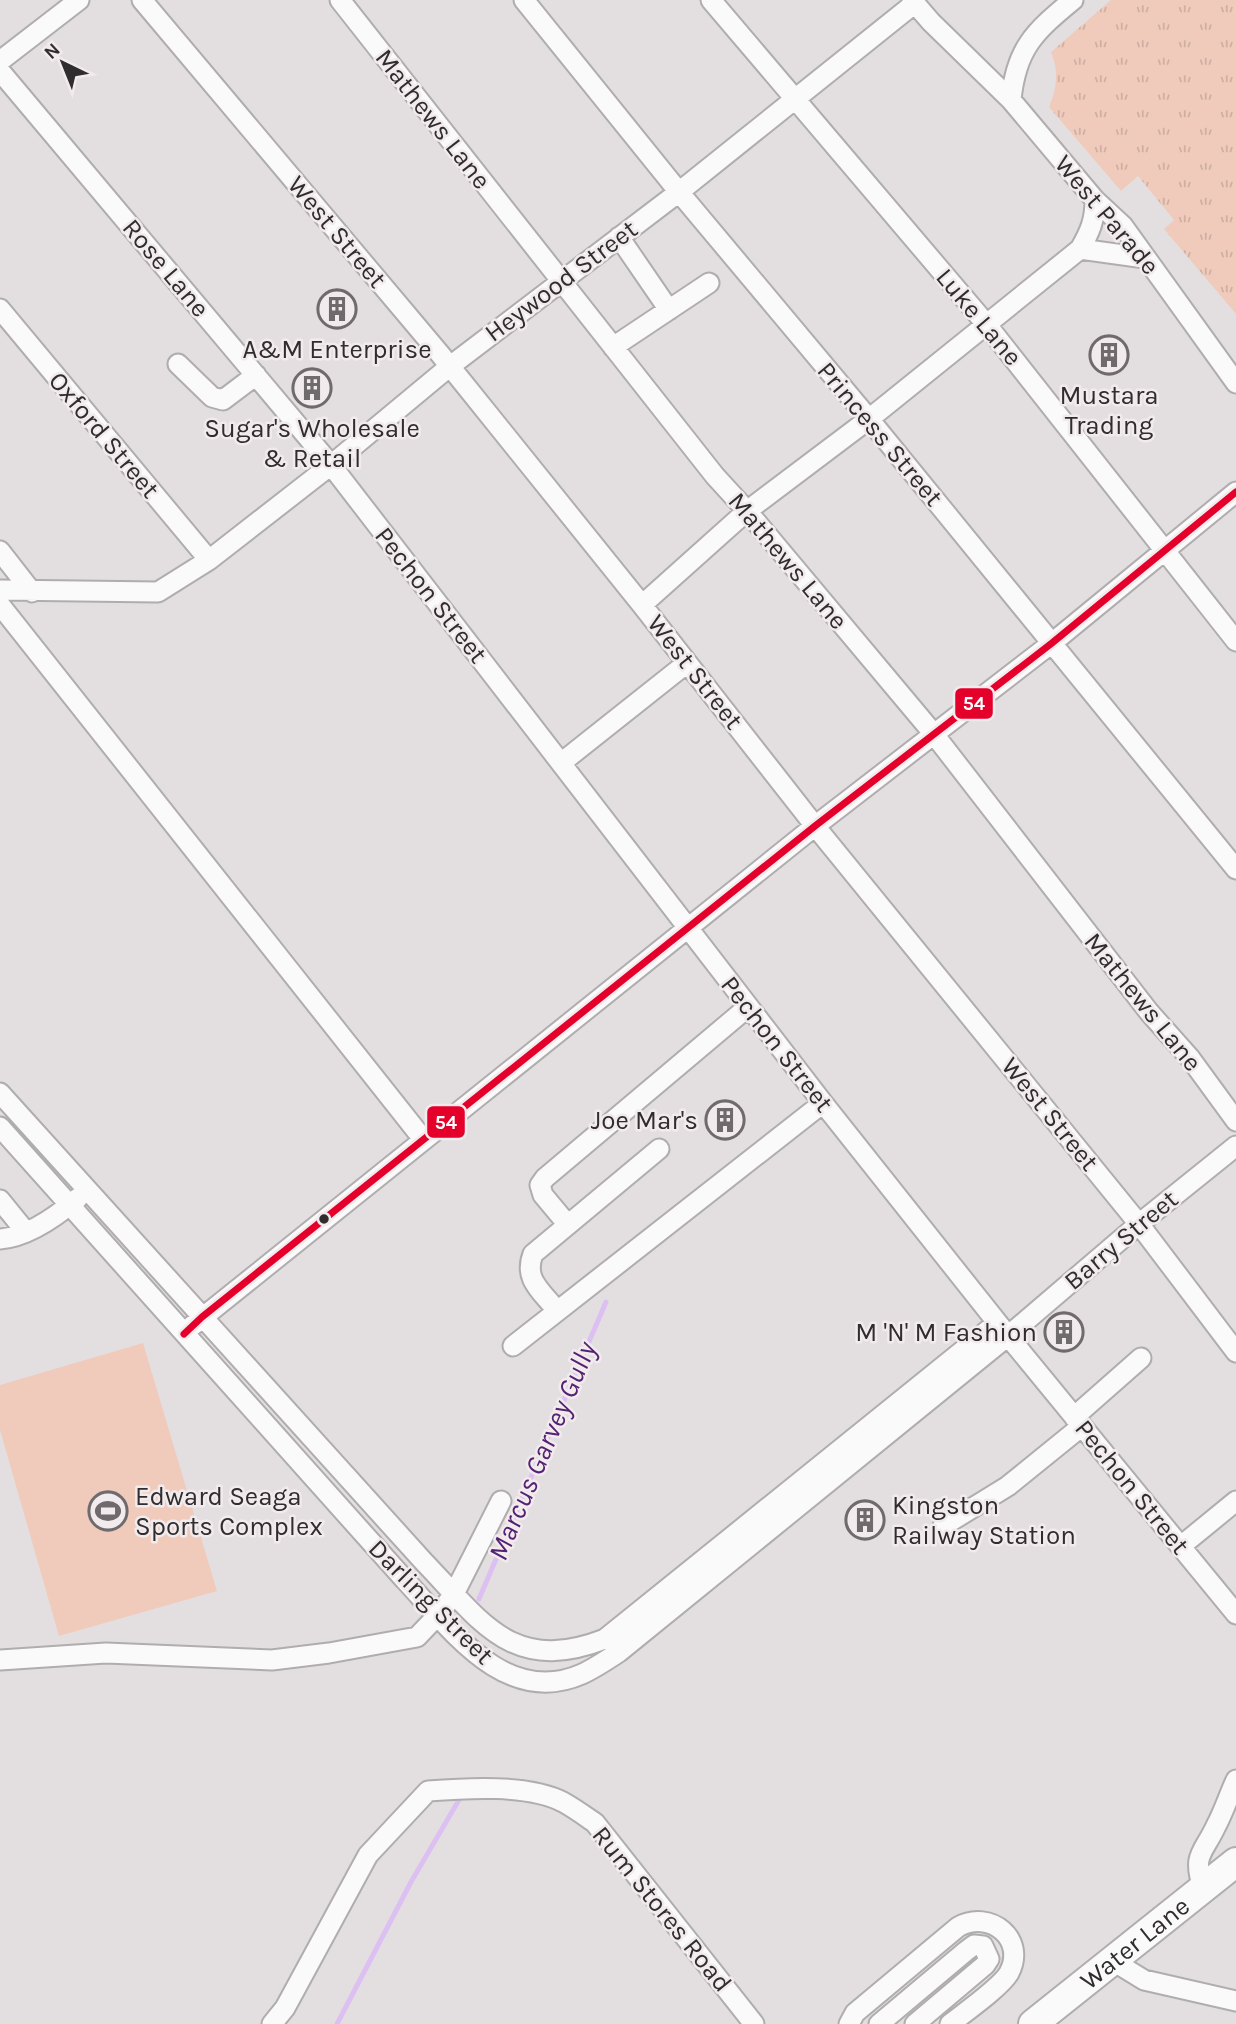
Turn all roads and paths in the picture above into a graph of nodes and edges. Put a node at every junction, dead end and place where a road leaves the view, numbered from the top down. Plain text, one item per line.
1 (79, 0) edge
2 (142, 0) edge
3 (340, 0) edge
4 (524, 0) edge
5 (711, 0) edge
6 (1073, 0) edge
7 (914, 2) edge
8 (0, 61) edge
9 (0, 71) edge
10 (796, 100) junction
11 (1012, 100) junction
12 (679, 192) junction
13 (1096, 200) junction
14 (619, 237) junction
15 (1080, 249) junction
16 (1145, 258) junction
17 (560, 281) junction
18 (709, 283) dead end
19 (0, 309) edge
20 (669, 310) junction
21 (987, 325) junction
22 (613, 347) junction
23 (178, 364) dead end
24 (449, 367) junction
25 (1229, 368) edge
26 (256, 375) junction
27 (1236, 383) edge
28 (869, 419) junction
29 (331, 465) junction
30 (1236, 492) edge
31 (747, 511) junction
32 (1165, 548) junction
33 (0, 551) edge
34 (209, 560) junction
35 (0, 590) edge
36 (33, 592) junction
37 (0, 605) edge
38 (642, 605) junction
39 (1236, 642) edge
40 (1052, 643) junction
41 (687, 663) junction
42 (933, 733) junction
43 (561, 763) junction
44 (815, 825) junction
45 (1236, 869) edge
46 (687, 927) junction
47 (748, 1007) junction
48 (0, 1093) edge
49 (823, 1103) junction
50 (1236, 1121) edge
51 (0, 1127) edge
52 (423, 1139) junction
53 (1236, 1146) edge
54 (659, 1149) dead end
55 (86, 1191) junction
56 (0, 1200) edge
57 (69, 1206) junction
58 (1139, 1224) junction
59 (568, 1225) junction
60 (26, 1232) junction
61 (0, 1239) edge
62 (557, 1311) junction
63 (202, 1317) junction
64 (1003, 1329) junction
65 (184, 1334) junction
66 (513, 1346) dead end
67 (1236, 1352) edge
68 (1141, 1358) dead end
69 (909, 1405) junction
70 (1078, 1422) junction
71 (501, 1501) dead end
72 (1236, 1501) edge
73 (943, 1526) dead end
74 (1181, 1546) junction
75 (424, 1562) junction
76 (405, 1580) junction
77 (454, 1594) junction
78 (1236, 1614) edge
79 (438, 1615) junction
80 (0, 1660) edge
81 (1236, 1780) edge
82 (1232, 1800) edge
83 (1236, 1862) edge
84 (1203, 1888) junction
85 (1113, 1961) junction
86 (1236, 2001) edge
87 (272, 2024) edge
88 (754, 2024) edge
89 (849, 2024) edge
90 (861, 2024) edge
91 (879, 2024) edge
92 (915, 2024) edge
93 (933, 2024) edge
94 (950, 2024) edge
95 (1033, 2024) edge

1 - 8 street
2 - 24 street, West Street
3 - 17 street, Mathews Lane
4 - 12 street, Princess Street
5 - 10 street, Luke Lane
6 - 11 street
7 - 10 street, Heywood Street
7 - 11 street, West Parade
9 - 26 street, Rose Lane
10 - 12 street, Heywood Street
10 - 21 street, Luke Lane
11 - 13 street, West Parade
12 - 14 street, Heywood Street
12 - 28 street, Princess Street
13 - 15 street
13 - 16 street, West Parade
14 - 17 street, Heywood Street
14 - 20 street
15 - 16 street
15 - 21 street
16 - 25 street, West Parade
17 - 22 street, Mathews Lane
17 - 24 street, Heywood Street
18 - 20 street
19 - 34 street, Oxford Street
20 - 22 street
21 - 28 street
21 - 32 street, Luke Lane
22 - 31 street, Mathews Lane
23 - 26 street
24 - 29 street, Heywood Street
24 - 38 street, West Street
25 - 27 street, West Parade
26 - 29 street, Rose Lane
28 - 31 street
28 - 40 street, Princess Street
29 - 34 street, Heywood Street
29 - 43 street, Pechon Street
30 - 32 street
31 - 38 street
31 - 42 street, Mathews Lane
32 - 39 street, Luke Lane
32 - 40 street
33 - 36 street
34 - 36 street, Heywood Street
35 - 36 street, Heywood Street
37 - 52 street
38 - 41 street, West Street
40 - 42 street
40 - 45 street, Princess Street
41 - 43 street
41 - 44 street, West Street
42 - 44 street
42 - 50 street, Mathews Lane
43 - 46 street, Pechon Street
44 - 46 street
44 - 58 street, West Street
46 - 47 street, Pechon Street
46 - 52 street
47 - 49 street, Pechon Street
47 - 59 street
48 - 55 street
49 - 62 street
49 - 64 street, Pechon Street
51 - 57 street, Darling Street
52 - 63 street
53 - 58 street, Barry Street
54 - 59 street
55 - 57 street
55 - 63 street
56 - 60 street
57 - 60 street
57 - 65 street, Darling Street
58 - 64 street, Barry Street
58 - 67 street, West Street
59 - 62 street
60 - 61 street
62 - 66 street
63 - 65 street
63 - 75 street, Darling Street
64 - 69 street, Darling Street
64 - 70 street, Pechon Street
65 - 76 street, Darling Street
68 - 70 street
69 - 77 street, Darling Street
69 - 79 street, Darling Street
70 - 73 street
70 - 74 street, Pechon Street
71 - 77 street
72 - 74 street
74 - 78 street, Pechon Street
75 - 76 street
75 - 77 street, Darling Street
76 - 79 street, Darling Street
77 - 79 street
79 - 80 street
81 - 82 street
82 - 84 street
83 - 84 highway, Water Lane
84 - 85 highway, Water Lane
85 - 86 street
85 - 95 highway, Water Lane
87 - 88 street, Rum Stores Road
89 - 94 street
90 - 93 street
91 - 92 street

